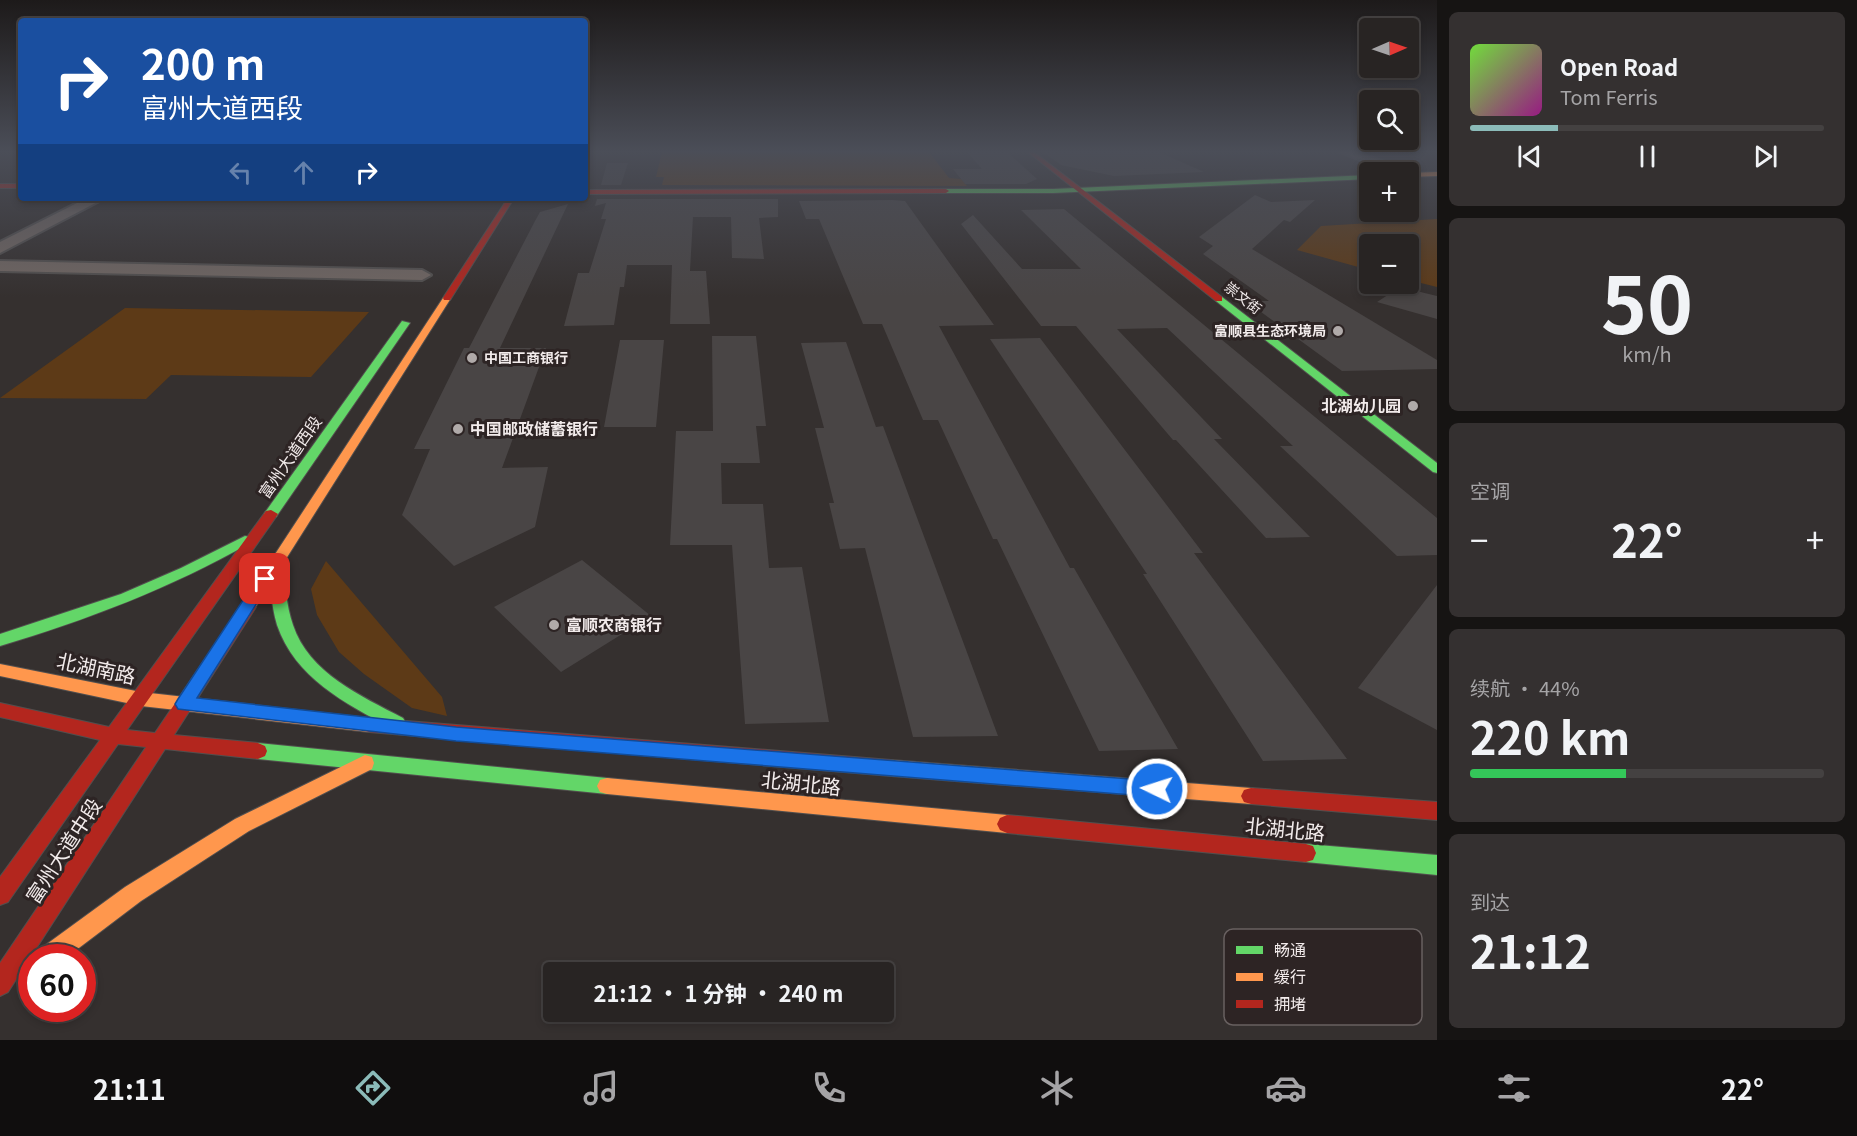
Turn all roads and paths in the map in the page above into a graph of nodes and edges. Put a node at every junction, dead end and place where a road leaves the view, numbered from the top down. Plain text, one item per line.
1 (92, 201) edge
2 (509, 201) edge
3 (1091, 201) edge
4 (0, 248) edge
5 (0, 266) edge
6 (429, 281) dead end
7 (416, 307) dead end
8 (1437, 469) edge
9 (259, 531) junction
10 (276, 561) junction
11 (0, 640) edge
12 (0, 670) edge
13 (141, 699) junction
14 (184, 704) junction
15 (0, 710) edge
16 (409, 730) junction
17 (115, 736) junction
18 (161, 741) junction
19 (364, 763) junction
20 (1437, 811) edge
21 (1437, 865) edge
22 (0, 895) edge
23 (66, 944) edge
24 (18, 981) edge
25 (0, 984) edge
26 (0, 995) edge

1 - 4 street
2 - 10 main road
3 - 8 main road, 崇文街
5 - 6 street
7 - 9 main road, 富州大道西段
9 - 11 main road
9 - 13 main road, 富州大道西段
10 - 14 main road
10 - 16 main road
12 - 13 main road, 北湖南路
13 - 14 main road, 北湖南路
13 - 17 main road, 富州大道西段
14 - 16 main road, 北湖北路
14 - 18 main road
15 - 17 main road
16 - 20 main road, 北湖北路
17 - 18 main road
17 - 22 main road, 富州大道中段
18 - 19 main road, 北湖北路
18 - 25 main road, 富州大道中段
19 - 21 main road, 北湖北路
19 - 23 main road
24 - 26 main road

